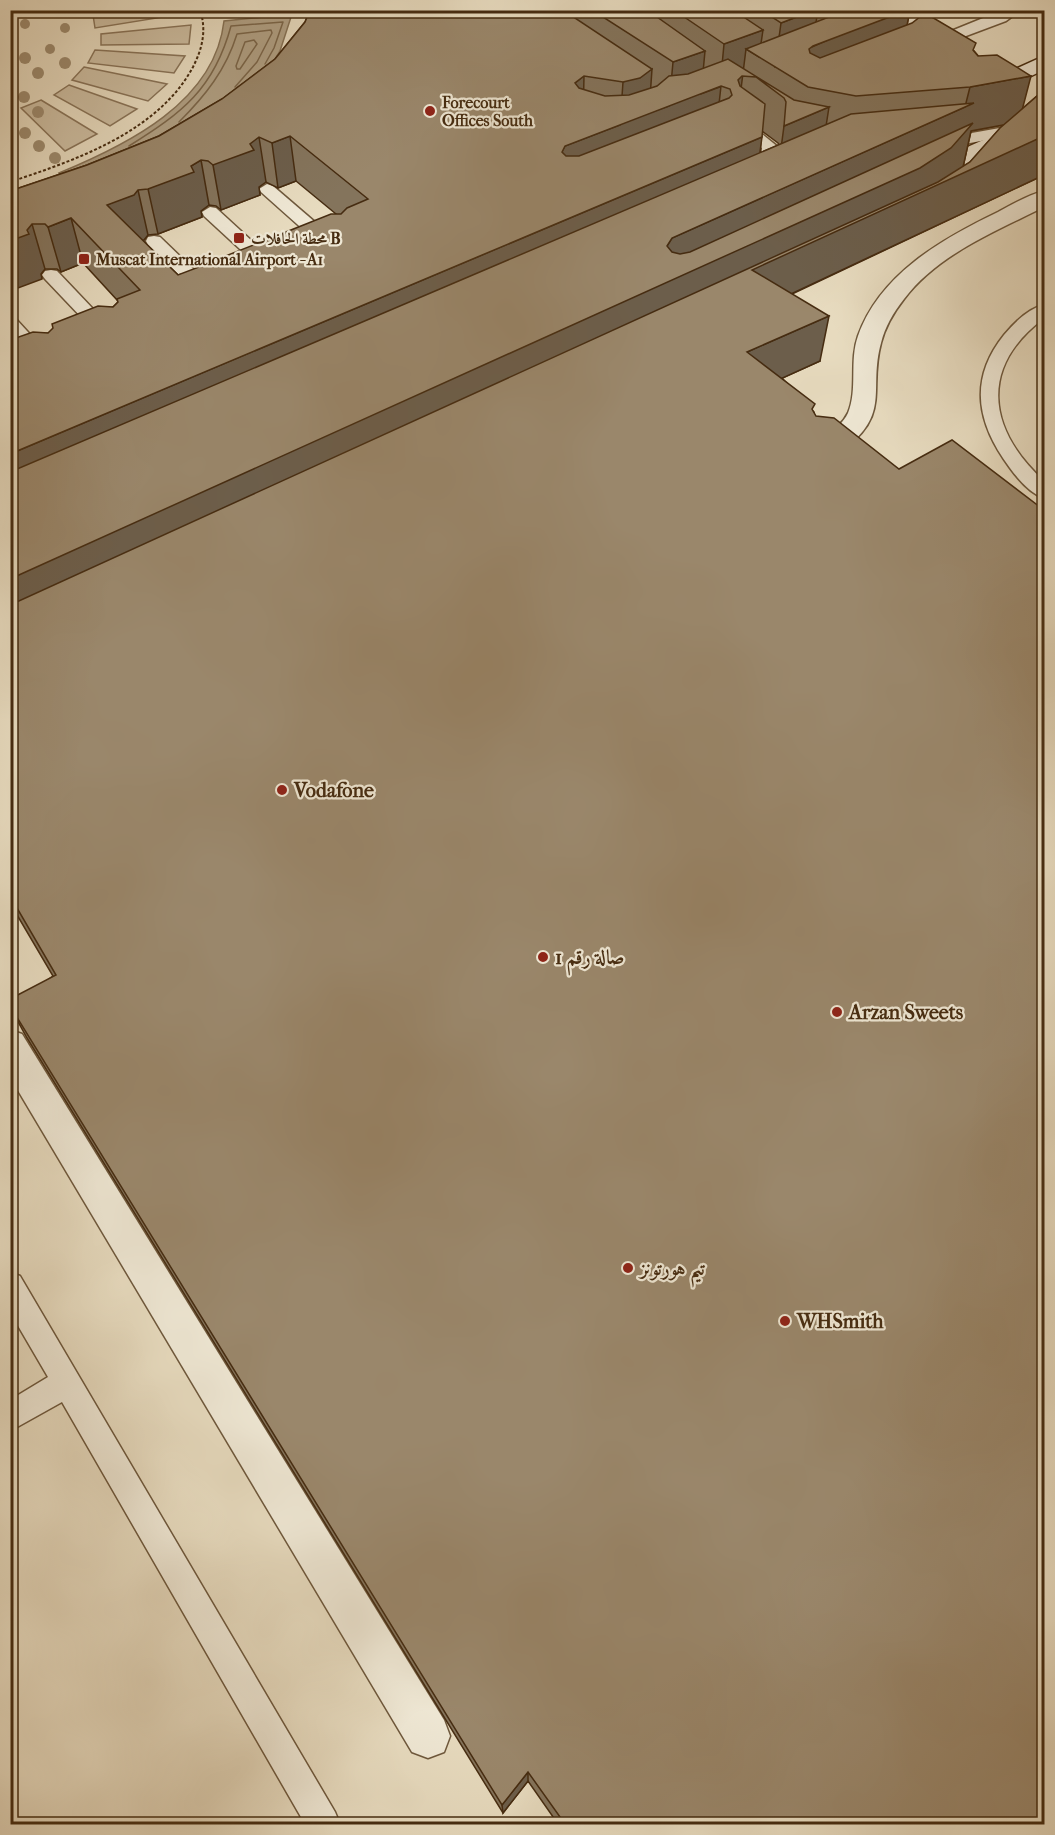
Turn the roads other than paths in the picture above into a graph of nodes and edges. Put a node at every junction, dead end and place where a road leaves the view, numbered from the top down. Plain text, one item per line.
1 (943, 10) edge
2 (1014, 10) edge
3 (921, 13) edge
4 (867, 34) edge
5 (914, 51) edge
6 (1044, 62) edge
7 (975, 95) edge
8 (726, 114) edge
9 (1044, 119) edge
10 (1022, 129) junction
11 (919, 145) edge
12 (787, 175) edge
13 (968, 178) dead end
14 (903, 184) edge
15 (267, 189) dead end
16 (1044, 198) edge
17 (210, 212) dead end
18 (154, 241) dead end
19 (340, 253) edge
20 (51, 275) dead end
21 (281, 277) edge
22 (220, 305) edge
23 (1044, 310) edge
24 (10, 323) edge
25 (118, 346) edge
26 (55, 372) edge
27 (819, 454) edge
28 (1044, 491) edge
29 (10, 1045) edge
30 (10, 1285) edge
31 (66, 1382) junction
32 (10, 1418) edge
33 (428, 1736) dead end
34 (323, 1824) edge

1 - 3 lane
2 - 5 lane
3 - 4 lane
6 - 7 street
8 - 12 lane
9 - 10 street
10 - 11 lane
10 - 13 street
10 - 14 street
15 - 19 lane
16 - 27 street
17 - 21 lane
18 - 22 lane
20 - 25 lane
23 - 28 lane
24 - 26 lane
29 - 33 street
30 - 31 lane
31 - 32 lane
31 - 34 lane

